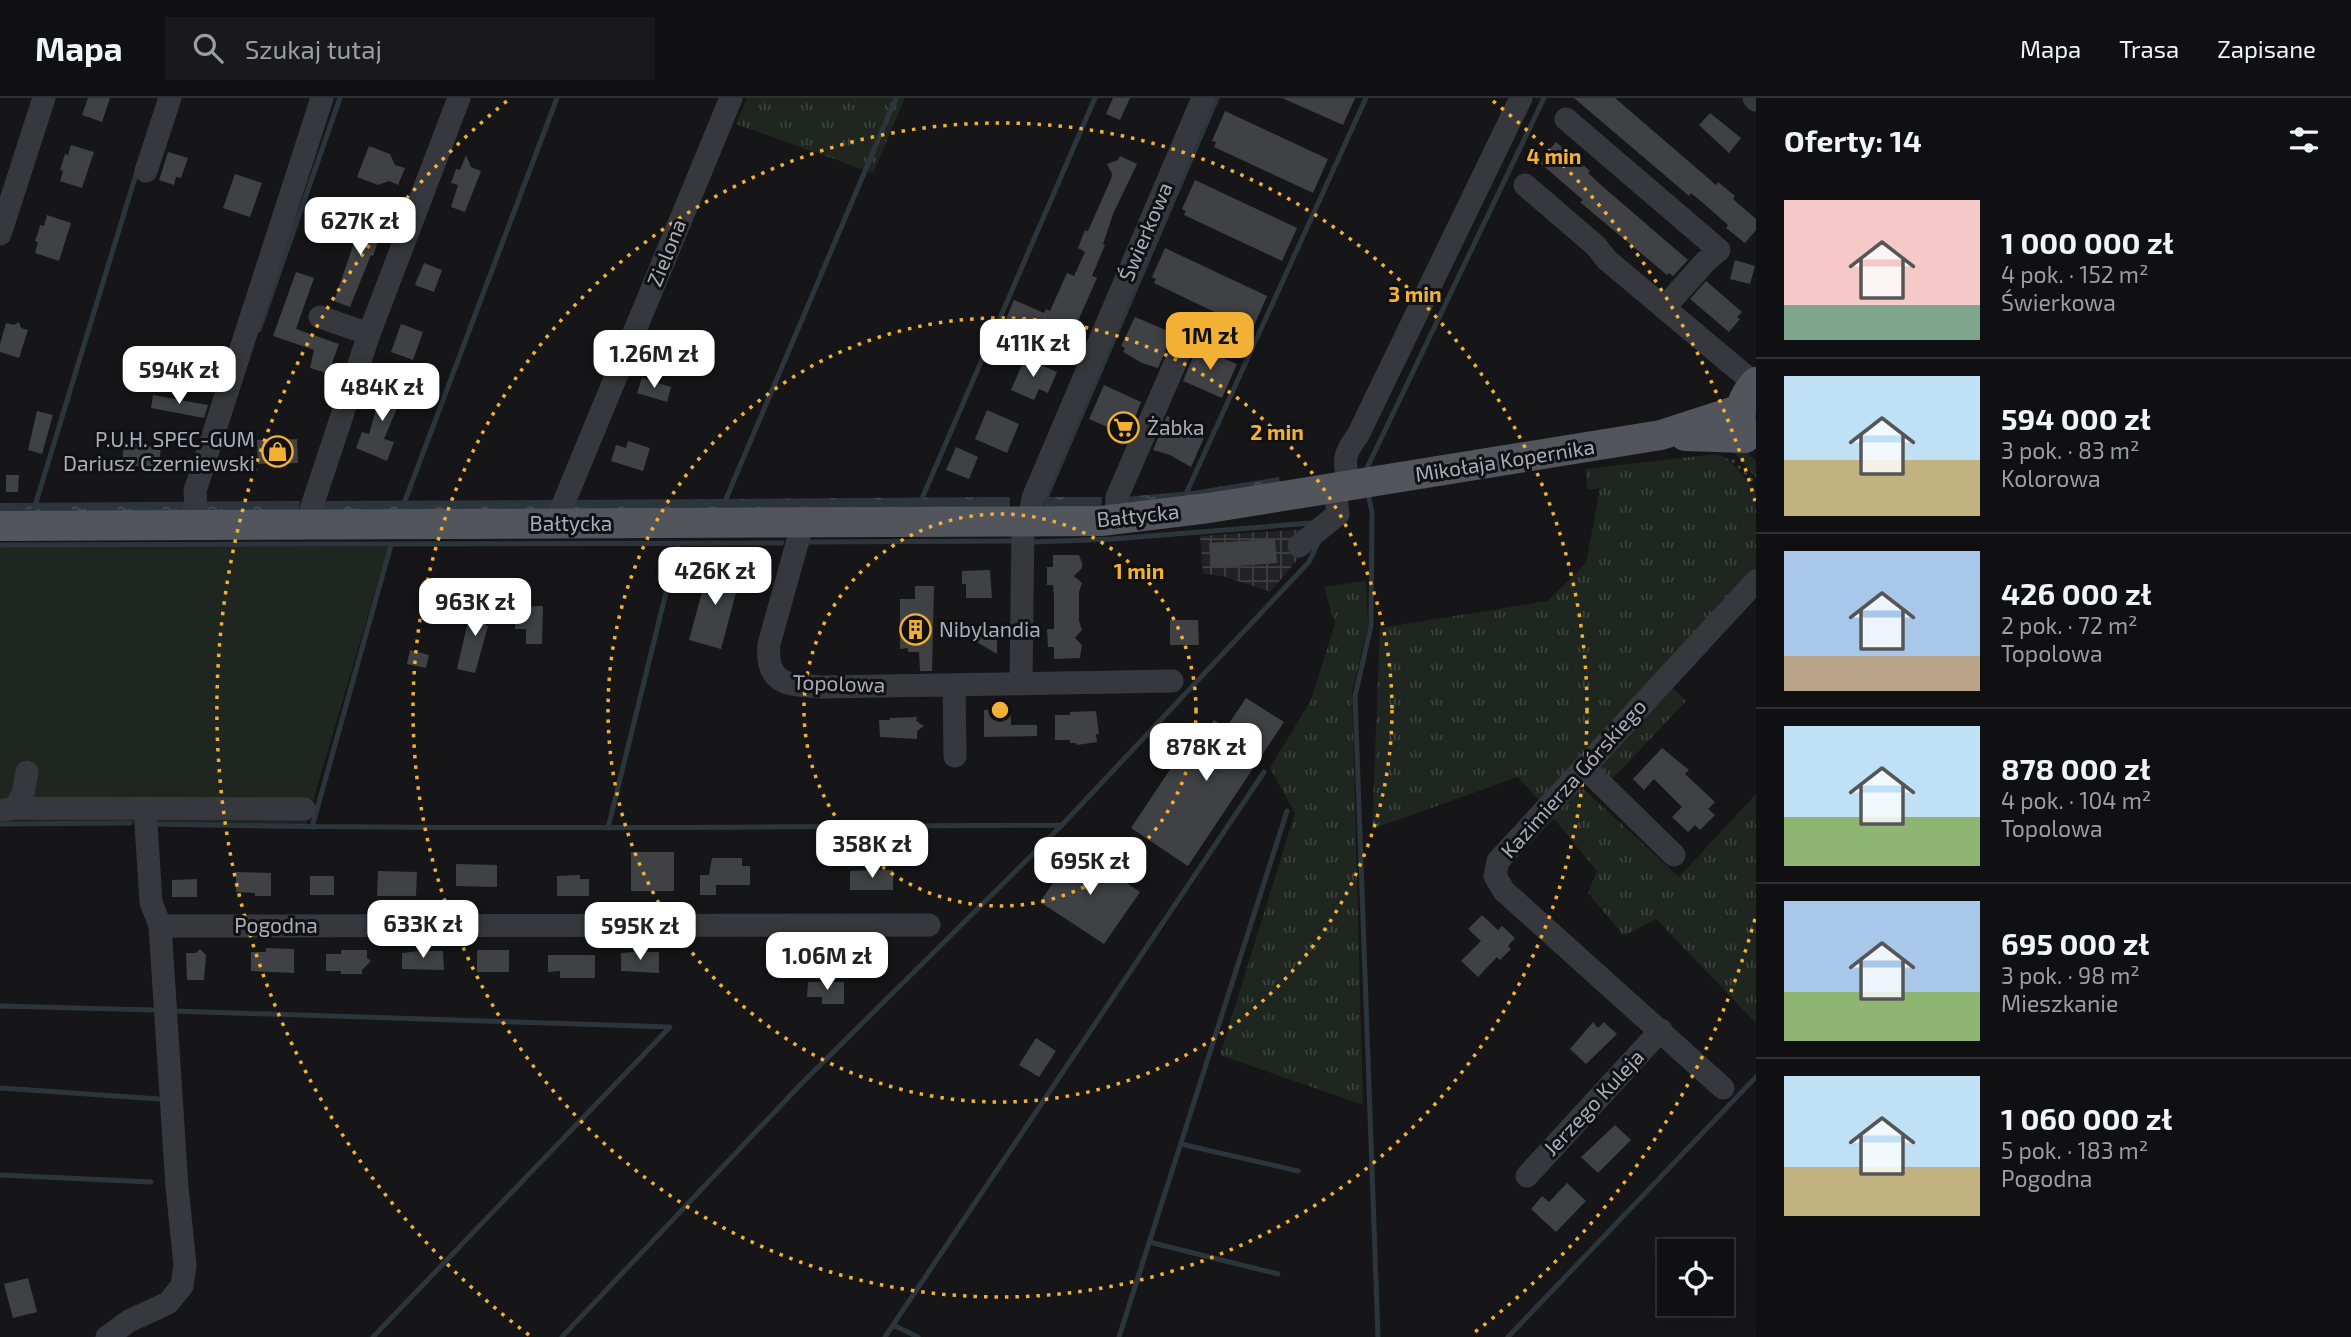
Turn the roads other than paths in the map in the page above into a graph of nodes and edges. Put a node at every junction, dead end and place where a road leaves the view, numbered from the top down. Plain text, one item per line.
1 (44, 98) edge
2 (170, 98) edge
3 (322, 98) edge
4 (459, 98) edge
5 (731, 98) edge
6 (1203, 98) edge
7 (1521, 98) edge
8 (1566, 119) dead end
9 (146, 171) dead end
10 (1525, 185) dead end
11 (0, 234) edge
12 (1664, 308) junction
13 (320, 317) dead end
14 (1191, 329) dead end
15 (369, 334) junction
16 (1750, 413) edge
17 (1342, 487) junction
18 (196, 514) junction
19 (1116, 520) junction
20 (1026, 522) junction
21 (555, 524) junction
22 (800, 524) junction
23 (313, 525) junction
24 (0, 526) edge
25 (1299, 546) dead end
26 (1756, 580) edge
27 (1172, 681) dead end
28 (1021, 684) junction
29 (954, 685) junction
30 (955, 756) dead end
31 (1584, 767) junction
32 (27, 772) dead end
33 (145, 808) junction
34 (7, 809) edge
35 (304, 809) dead end
36 (1674, 855) dead end
37 (929, 925) dead end
38 (160, 926) junction
39 (1661, 1030) junction
40 (1723, 1088) dead end
41 (1527, 1175) dead end
42 (107, 1337) edge

1 - 11 street
2 - 9 street
3 - 18 street
4 - 15 street
5 - 21 street, Zielona
6 - 20 street, Świerkowa
7 - 17 street
8 - 12 street
10 - 12 street
12 - 16 street
13 - 15 street
14 - 19 street
15 - 23 street
16 - 17 main road, Mikołaja Kopernika
17 - 19 main road, Bałtycka
17 - 25 street
18 - 23 main road, Bałtycka
18 - 24 main road, Bałtycka
19 - 20 main road, Bałtycka
20 - 22 main road, Bałtycka
20 - 28 street
21 - 22 main road, Bałtycka
21 - 23 main road, Bałtycka
22 - 29 street, Topolowa
26 - 31 street, Kazimierza Górskiego
27 - 28 street, Topolowa
28 - 29 street, Topolowa
29 - 30 street
31 - 36 street
31 - 39 street, Kazimierza Górskiego
32 - 34 street
33 - 34 street
33 - 35 street
33 - 38 street
37 - 38 street, Pogodna
38 - 42 street
39 - 40 street, Kazimierza Górskiego
39 - 41 street, Jerzego Kuleja

